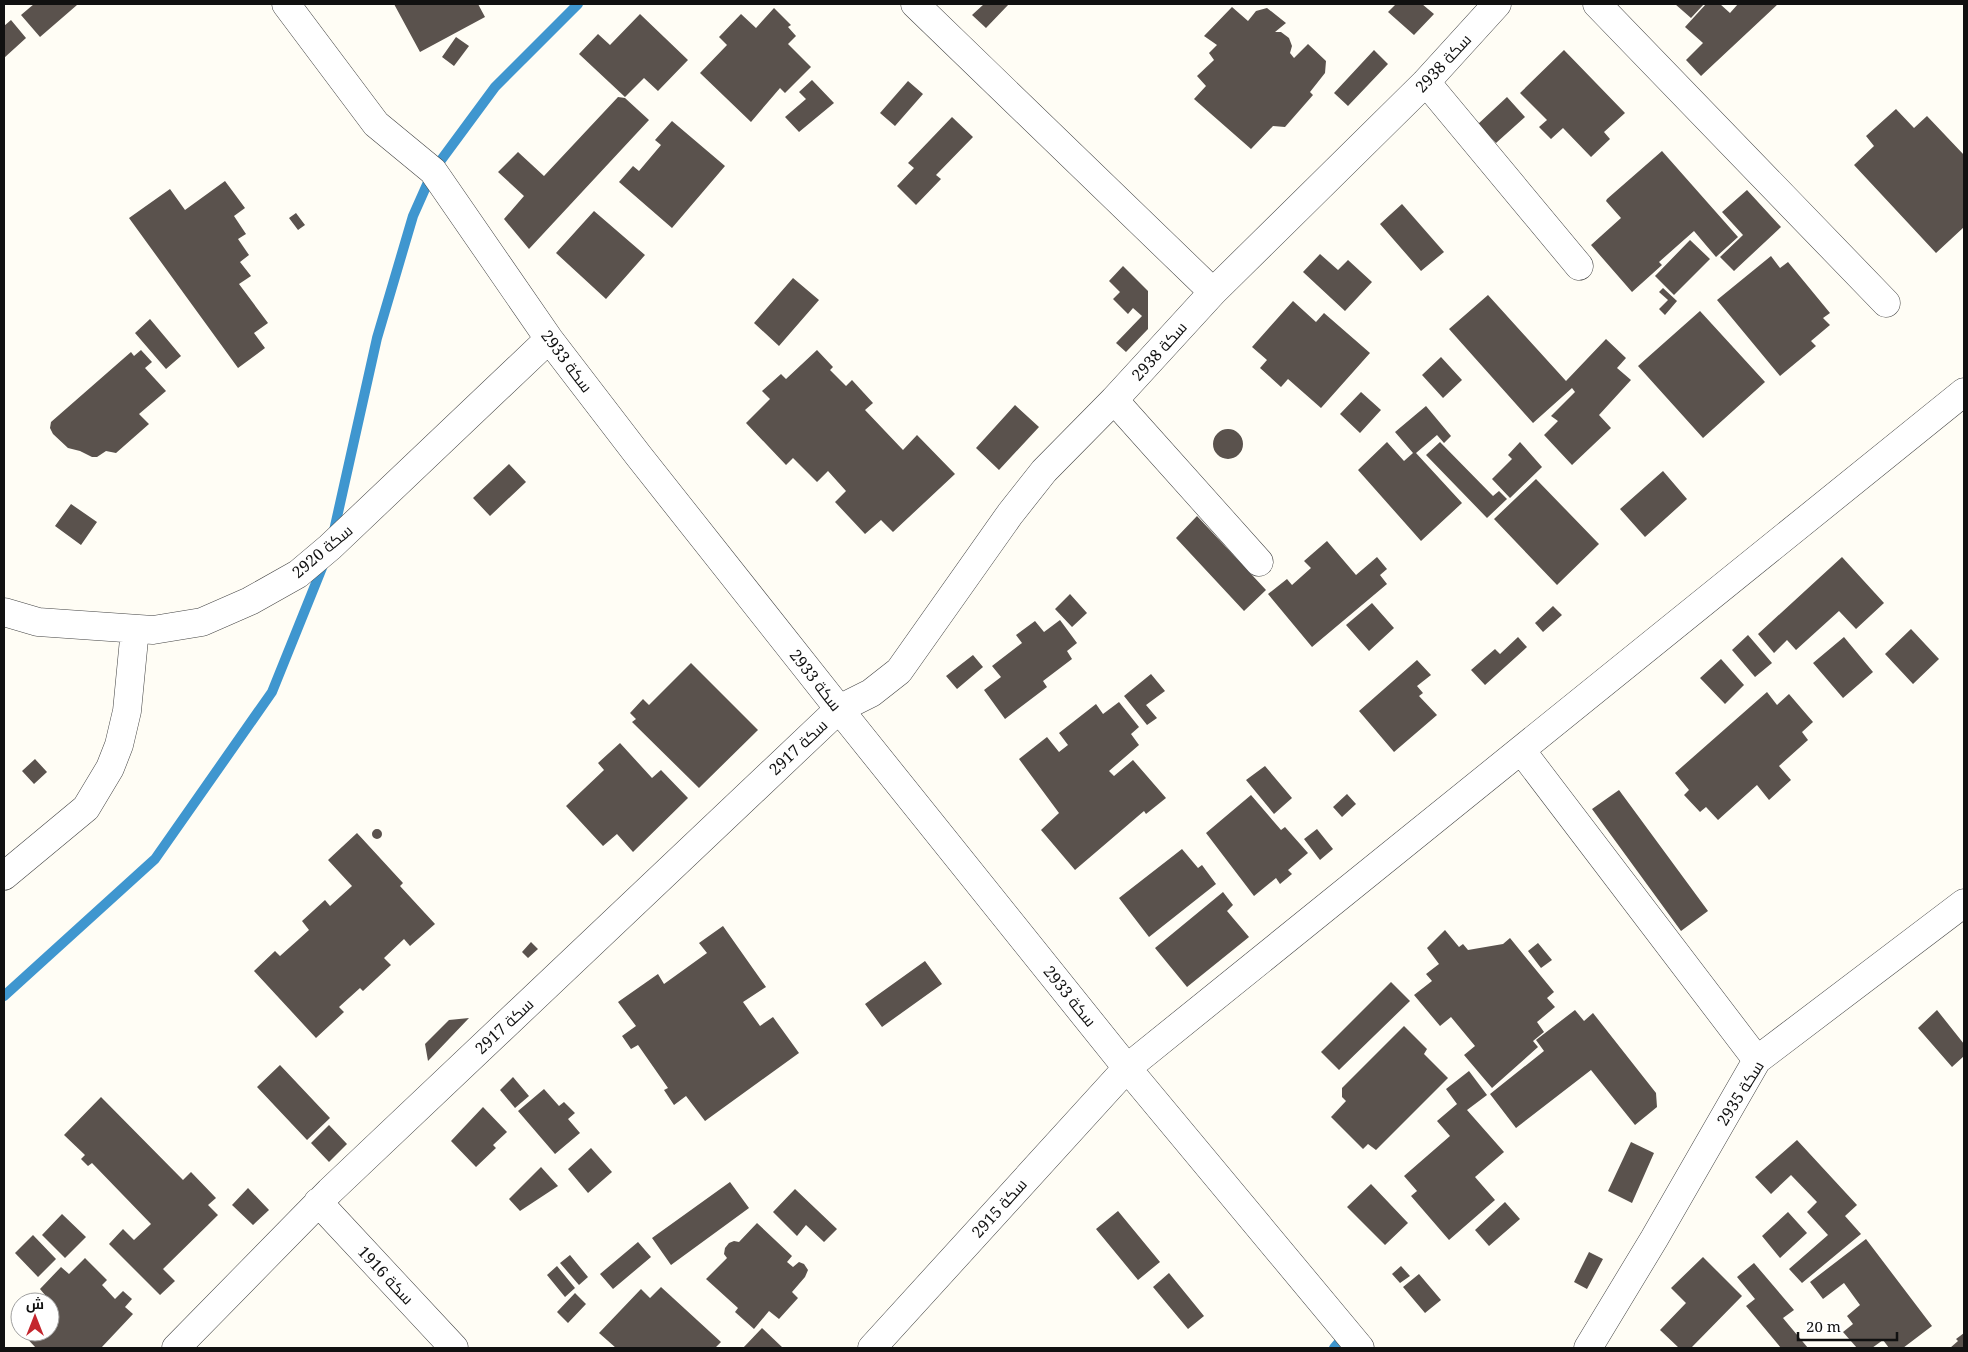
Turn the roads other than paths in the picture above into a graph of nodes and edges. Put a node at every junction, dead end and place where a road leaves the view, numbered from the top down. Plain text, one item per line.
1 (286, 4) edge
2 (915, 4) edge
3 (1497, 4) edge
4 (1597, 4) edge
5 (1426, 82) junction
6 (1579, 266) dead end
7 (1213, 292) junction
8 (1886, 302) dead end
9 (549, 339) junction
10 (1964, 392) edge
11 (1114, 400) junction
12 (1259, 562) dead end
13 (4, 612) edge
14 (135, 629) junction
15 (839, 709) junction
16 (1521, 750) junction
17 (4, 876) edge
18 (1964, 903) edge
19 (1758, 1060) junction
20 (1127, 1068) junction
21 (318, 1202) junction
22 (176, 1348) edge
23 (454, 1348) edge
24 (872, 1348) edge
25 (1360, 1348) edge
26 (1588, 1348) edge

1 - 9 street, سكة 2933
2 - 7 street
3 - 5 street, سكة 2938
4 - 8 street
5 - 6 street
5 - 7 street, سكة 2938
7 - 11 street, سكة 2938
9 - 14 street, سكة 2920
9 - 15 street, سكة 2933
10 - 16 street, سكة 2915
11 - 12 street
11 - 15 street, سكة 2938
13 - 14 street, سكة 2920
14 - 17 street
15 - 20 street, سكة 2933
15 - 21 street, سكة 2917
16 - 19 street
16 - 20 street, سكة 2915
18 - 19 street, سكة 2935
19 - 26 street, سكة 2935
20 - 24 street, سكة 2915
20 - 25 street, سكة 2933
21 - 22 street, سكة 2917
21 - 23 street, سكة 1916

